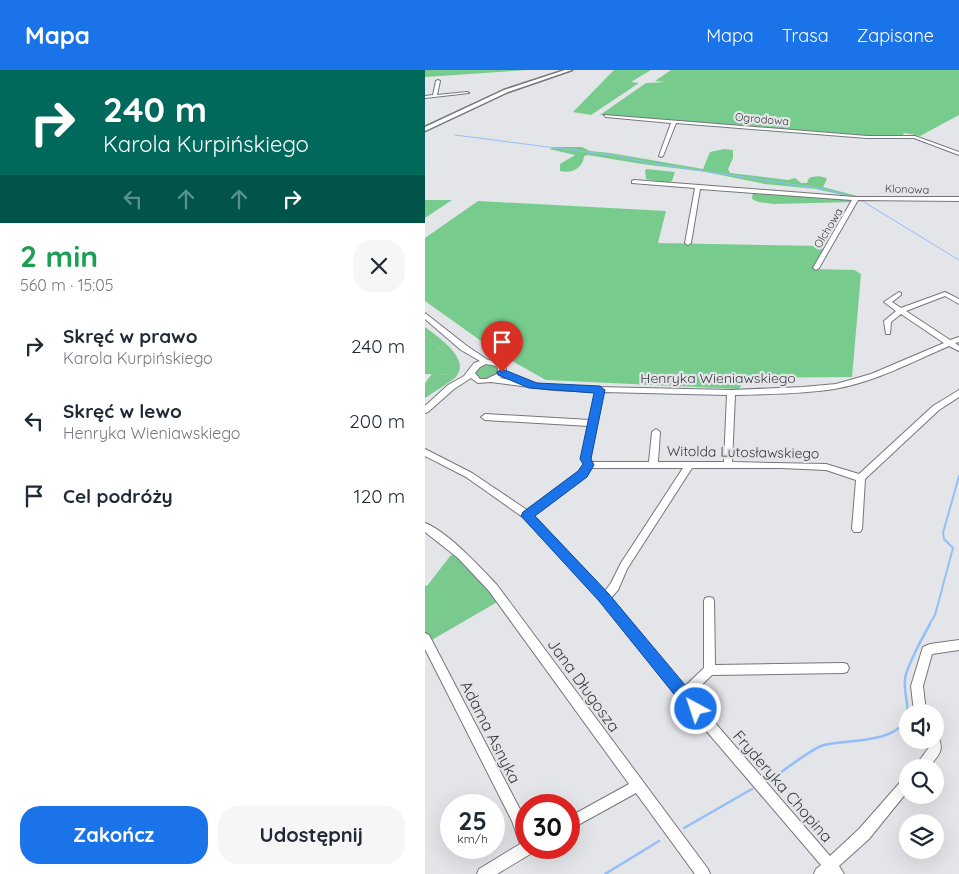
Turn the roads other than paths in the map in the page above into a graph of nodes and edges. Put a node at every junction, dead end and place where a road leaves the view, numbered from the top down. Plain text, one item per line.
1 (570, 70) edge
2 (438, 81) dead end
3 (467, 93) dead end
4 (425, 97) edge
5 (436, 97) junction
6 (606, 116) dead end
7 (674, 121) junction
8 (425, 129) edge
9 (959, 154) edge
10 (661, 156) dead end
11 (634, 182) dead end
12 (698, 187) junction
13 (855, 199) junction
14 (958, 199) edge
15 (688, 243) dead end
16 (816, 268) dead end
17 (899, 294) dead end
18 (959, 302) edge
19 (901, 311) junction
20 (425, 315) edge
21 (888, 333) dead end
22 (959, 339) edge
23 (950, 343) junction
24 (464, 348) junction
25 (959, 349) edge
26 (486, 362) junction
27 (472, 371) junction
28 (502, 372) junction
29 (492, 380) junction
30 (478, 381) junction
31 (529, 385) junction
32 (600, 390) junction
33 (731, 393) junction
34 (959, 393) edge
35 (442, 396) junction
36 (425, 410) edge
37 (485, 418) dead end
38 (593, 423) junction
39 (656, 432) dead end
40 (425, 452) edge
41 (653, 464) junction
42 (690, 464) junction
43 (728, 464) junction
44 (589, 465) junction
45 (861, 478) junction
46 (527, 516) junction
47 (425, 527) edge
48 (857, 529) dead end
49 (603, 597) junction
50 (709, 601) dead end
51 (425, 638) edge
52 (959, 645) edge
53 (843, 668) dead end
54 (710, 670) junction
55 (683, 695) junction
56 (919, 704) edge
57 (935, 749) edge
58 (927, 759) edge
59 (637, 786) junction
60 (899, 792) edge
61 (515, 814) edge
62 (580, 818) edge
63 (515, 855) edge
64 (829, 871) edge
65 (484, 874) edge
66 (703, 874) edge

1 - 8 main road
2 - 5 street
3 - 5 street
4 - 5 street
6 - 7 street, Ogrodowa
7 - 9 street, Ogrodowa
7 - 10 street
11 - 12 street, Klonowa
12 - 13 street, Klonowa
12 - 15 street
13 - 14 street, Klonowa
13 - 16 street, Olchowa
17 - 19 street
18 - 19 street
19 - 21 street
19 - 23 street
20 - 24 street
22 - 23 street, Henryka Wieniawskiego
23 - 25 street
23 - 33 street, Henryka Wieniawskiego
24 - 26 street
24 - 27 street
26 - 27 street
26 - 28 street, Henryka Wieniawskiego
27 - 30 street
27 - 35 street
28 - 29 street
28 - 31 street, Henryka Wieniawskiego
29 - 30 street, Henryka Wieniawskiego
29 - 31 street, Henryka Wieniawskiego
30 - 35 street, Henryka Wieniawskiego
31 - 32 street, Henryka Wieniawskiego
32 - 33 street, Henryka Wieniawskiego
32 - 38 street
33 - 43 street
34 - 45 street
35 - 36 street
37 - 38 street
38 - 44 street
39 - 41 street, Witolda Lutosławskiego
40 - 46 street, Fryderyka Chopina
41 - 42 street, Witolda Lutosławskiego
41 - 44 street, Witolda Lutosławskiego
42 - 43 street, Witolda Lutosławskiego
42 - 49 street
43 - 45 street, Witolda Lutosławskiego
44 - 46 street
45 - 48 street
46 - 49 street, Fryderyka Chopina
47 - 59 street, Jana Długosza
49 - 55 street, Fryderyka Chopina
50 - 54 street
51 - 61 street, Adama Asnyka
52 - 56 street
53 - 54 street
54 - 55 street
55 - 64 street, Fryderyka Chopina
57 - 58 street
59 - 62 street
59 - 66 street, Jana Długosza
60 - 64 street
63 - 65 street

